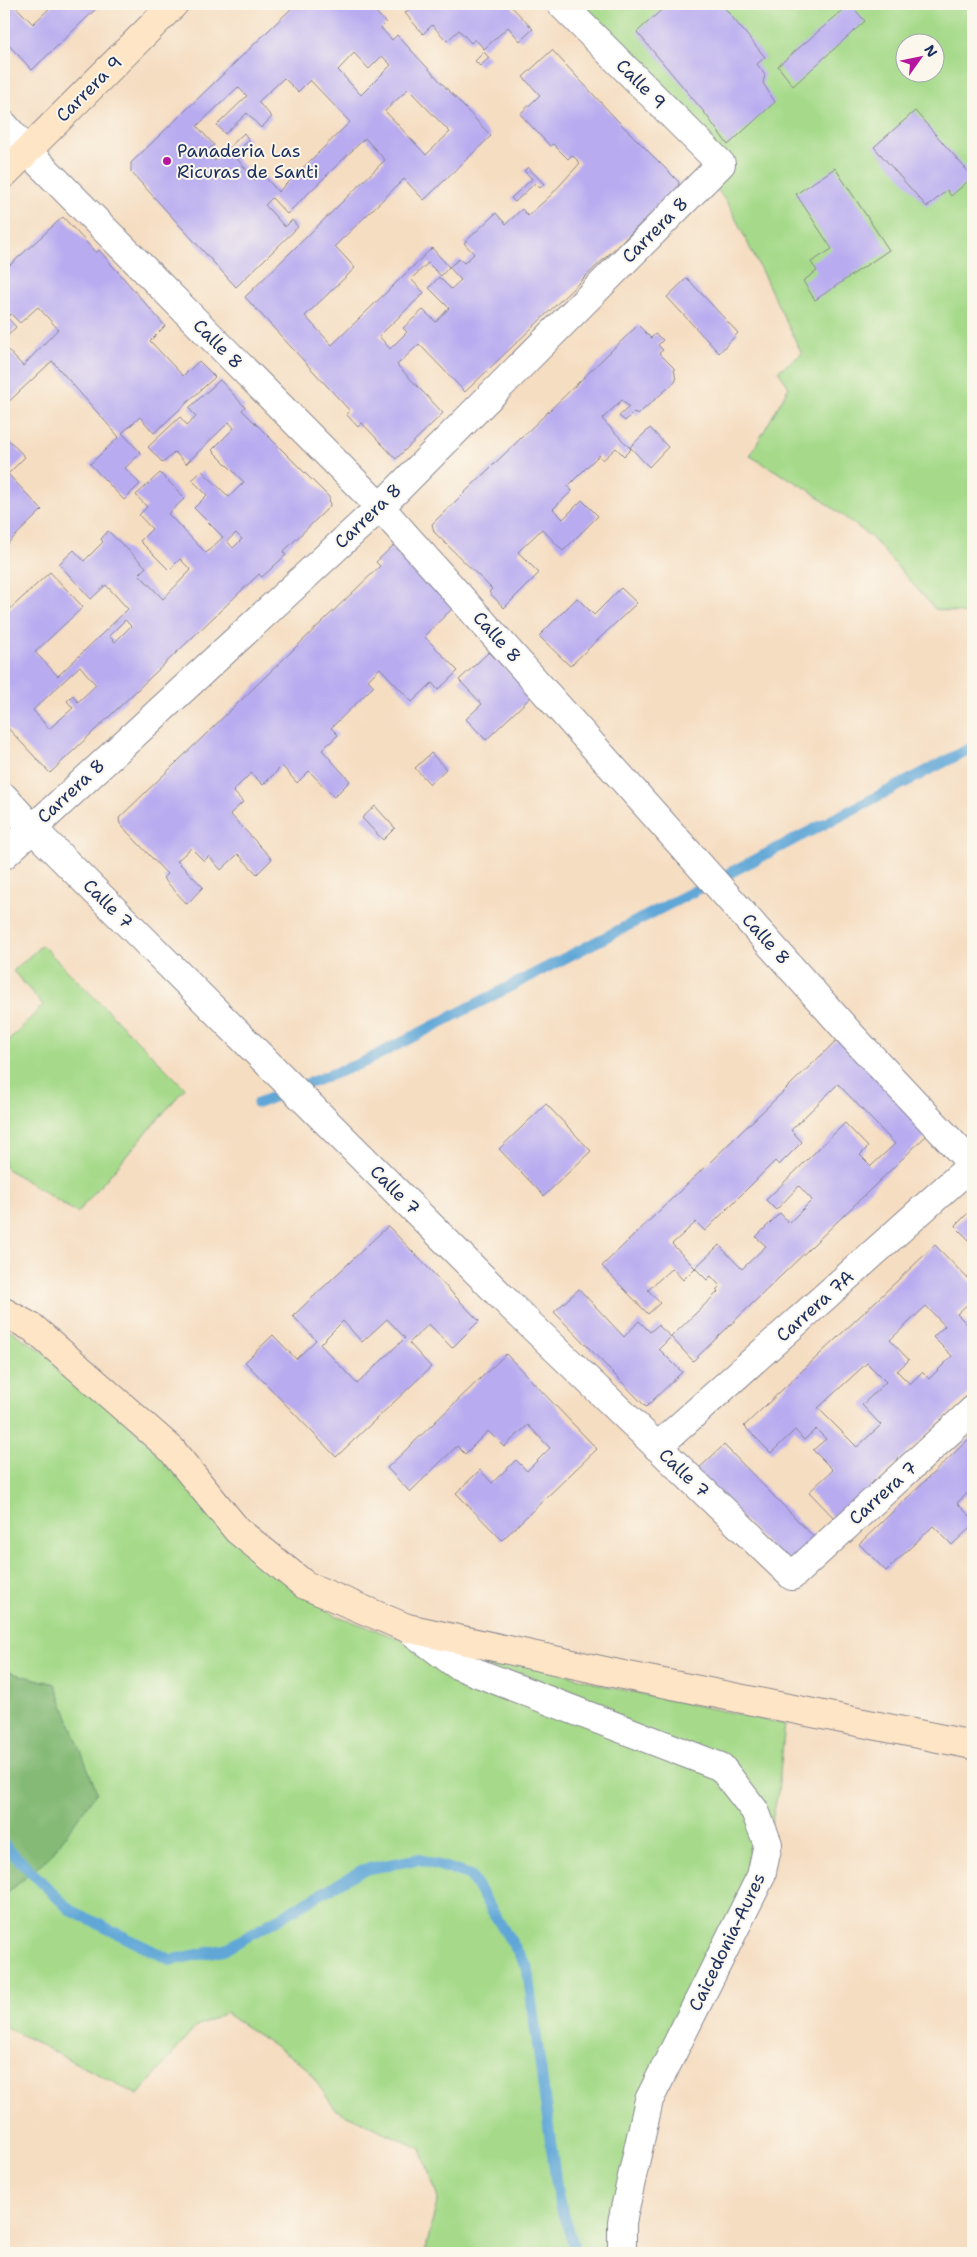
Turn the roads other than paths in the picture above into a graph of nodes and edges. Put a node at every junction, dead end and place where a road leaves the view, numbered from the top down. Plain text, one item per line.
1 (174, 4) edge
2 (561, 4) edge
3 (4, 125) edge
4 (27, 151) junction
5 (720, 164) joint
6 (4, 174) edge
7 (380, 507) junction
8 (4, 797) edge
9 (31, 828) junction
10 (4, 855) edge
11 (973, 1165) edge
12 (4, 1312) edge
13 (973, 1410) edge
14 (657, 1447) junction
15 (792, 1576) joint
16 (407, 1628) junction
17 (973, 1745) edge
18 (622, 2253) edge

1 - 4 main road, Carrera 9
2 - 5 street, Calle 9
3 - 4 street, Calle 8
4 - 6 main road, Carrera 9
4 - 7 street, Calle 8
5 - 7 street, Carrera 8
7 - 9 street, Carrera 8
7 - 11 street, Calle 8
8 - 9 street, Calle 7
9 - 10 street, Carrera 8
9 - 14 street, Calle 7
11 - 14 street, Carrera 7A
12 - 16 main road
13 - 15 street, Carrera 7
14 - 15 street, Calle 7
16 - 17 main road
16 - 18 street, Caicedonia-Aures

